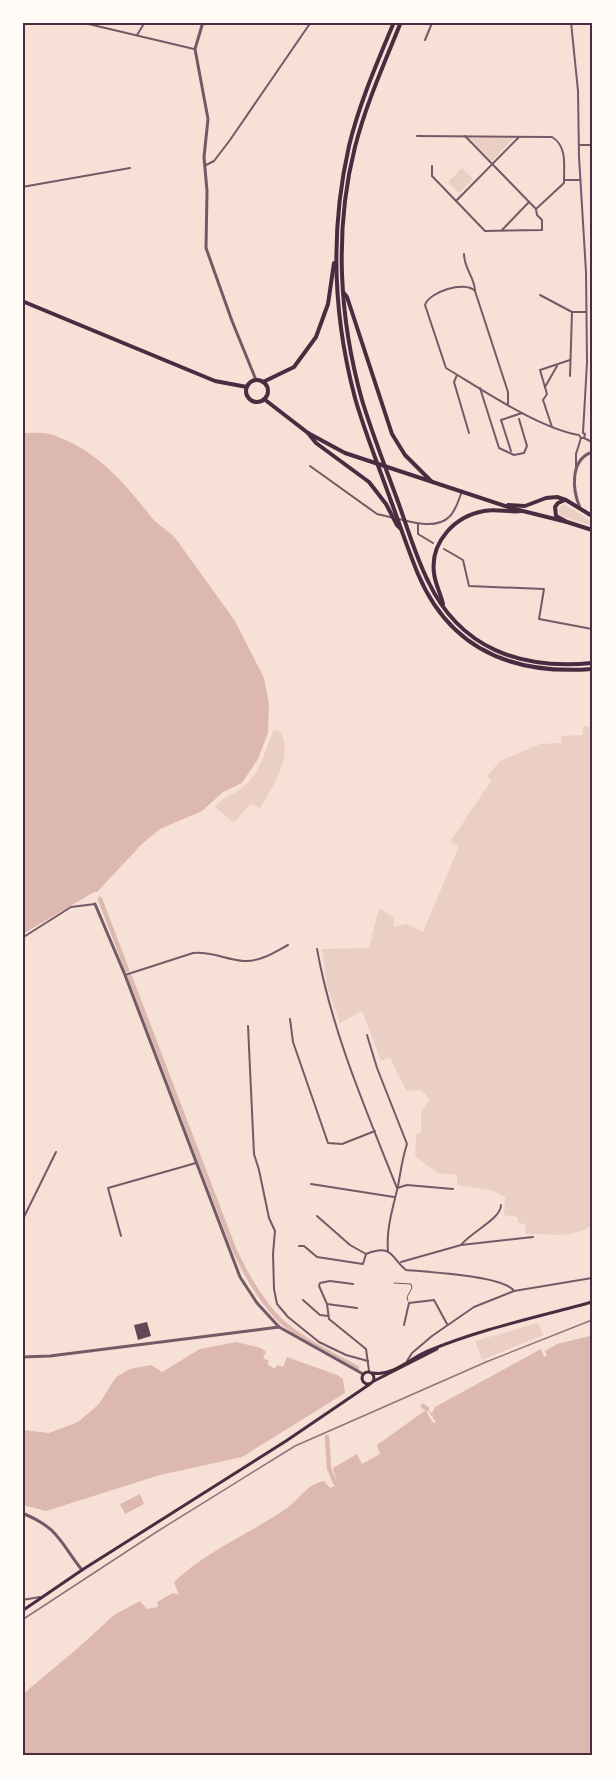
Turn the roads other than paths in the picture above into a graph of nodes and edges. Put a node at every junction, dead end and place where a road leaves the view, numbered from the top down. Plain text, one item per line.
1 (80, 22) edge
2 (145, 22) edge
3 (203, 22) edge
4 (311, 22) edge
5 (394, 22) edge
6 (401, 22) edge
7 (436, 22) edge
8 (571, 22) edge
9 (137, 35) junction
10 (425, 40) dead end
11 (195, 49) junction
12 (417, 136) dead end
13 (465, 136) junction
14 (520, 136) junction
15 (579, 145) junction
16 (592, 145) edge
17 (492, 164) junction
18 (206, 165) junction
19 (432, 166) dead end
20 (130, 168) dead end
21 (564, 180) junction
22 (580, 180) junction
23 (22, 187) edge
24 (456, 201) junction
25 (529, 202) junction
26 (536, 209) junction
27 (501, 231) junction
28 (464, 254) dead end
29 (335, 260) junction
30 (343, 291) junction
31 (475, 291) junction
32 (540, 295) dead end
33 (24, 303) edge
34 (572, 312) junction
35 (586, 312) junction
36 (570, 360) junction
37 (558, 364) junction
38 (457, 375) junction
39 (570, 376) dead end
40 (256, 381) junction
41 (263, 382) junction
42 (247, 387) junction
43 (545, 387) junction
44 (480, 388) junction
45 (264, 399) junction
46 (508, 404) junction
47 (524, 413) junction
48 (519, 419) dead end
49 (552, 427) junction
50 (308, 433) junction
51 (469, 433) dead end
52 (582, 437) junction
53 (592, 442) edge
54 (511, 451) dead end
55 (592, 452) edge
56 (310, 466) dead end
57 (576, 467) junction
58 (431, 481) junction
59 (462, 491) junction
60 (566, 500) junction
61 (507, 505) junction
62 (580, 509) junction
63 (521, 511) junction
64 (592, 516) edge
65 (567, 522) junction
66 (418, 524) junction
67 (402, 530) junction
68 (592, 530) edge
69 (433, 543) dead end
70 (444, 549) dead end
71 (444, 608) junction
72 (592, 629) edge
73 (592, 663) edge
74 (592, 669) edge
75 (95, 904) joint
76 (22, 938) edge
77 (288, 945) dead end
78 (317, 949) dead end
79 (125, 975) junction
80 (290, 1019) dead end
81 (248, 1026) dead end
82 (367, 1035) dead end
83 (375, 1131) junction
84 (56, 1152) dead end
85 (197, 1163) junction
86 (311, 1184) dead end
87 (397, 1188) junction
88 (453, 1189) dead end
89 (394, 1197) junction
90 (501, 1205) dead end
91 (317, 1216) dead end
92 (22, 1221) edge
93 (121, 1236) dead end
94 (533, 1237) dead end
95 (461, 1245) junction
96 (299, 1246) dead end
97 (388, 1252) junction
98 (366, 1254) junction
99 (400, 1263) junction
100 (592, 1278) edge
101 (394, 1283) dead end
102 (353, 1284) dead end
103 (514, 1291) junction
104 (303, 1300) dead end
105 (592, 1302) edge
106 (409, 1303) junction
107 (327, 1304) junction
108 (357, 1308) dead end
109 (328, 1316) junction
110 (447, 1324) junction
111 (404, 1325) dead end
112 (279, 1327) junction
113 (444, 1346) junction
114 (22, 1358) edge
115 (368, 1361) junction
116 (407, 1361) junction
117 (369, 1371) junction
118 (373, 1373) junction
119 (363, 1374) junction
120 (363, 1381) junction
121 (374, 1381) junction
122 (369, 1384) junction
123 (360, 1390) junction
124 (22, 1513) edge
125 (82, 1570) junction
126 (44, 1597) junction
127 (23, 1600) edge
128 (24, 1610) edge

1 - 9 street
2 - 9 street
3 - 11 street
4 - 18 street
5 - 29 main road
6 - 30 main road
7 - 10 street
8 - 15 street
9 - 11 street
11 - 18 street
12 - 13 street
13 - 14 street
13 - 17 street
14 - 17 street
14 - 21 street
15 - 16 street
15 - 22 street
17 - 24 street
17 - 25 street
18 - 40 street
19 - 24 street
20 - 23 street
21 - 22 street
21 - 26 street
22 - 35 street
24 - 27 street
25 - 26 street
25 - 27 street
26 - 27 street
28 - 31 street
29 - 41 main road
29 - 67 main road
30 - 58 main road
30 - 71 main road
31 - 38 street
31 - 46 street
32 - 34 street
33 - 42 main road
34 - 35 street
34 - 36 street
35 - 52 street
36 - 37 street
36 - 39 street
37 - 43 street
37 - 43 street
38 - 44 street
38 - 51 street
40 - 41 main road
40 - 42 main road
41 - 45 main road
42 - 45 main road
43 - 49 street
44 - 46 street
44 - 48 street
45 - 50 main road
46 - 47 street
47 - 49 street
47 - 54 street
49 - 52 street
50 - 58 main road
50 - 67 main road
52 - 53 street
52 - 57 street
55 - 57 street
56 - 66 street
57 - 62 street
58 - 59 main road
59 - 61 main road
59 - 66 street
60 - 61 main road
60 - 62 main road
60 - 65 main road
61 - 63 main road
62 - 64 main road
63 - 65 main road
63 - 71 main road
65 - 68 main road
66 - 69 street
67 - 74 main road
70 - 72 street
71 - 73 main road
75 - 76 street
75 - 79 street
77 - 79 street
78 - 83 street
79 - 85 street
80 - 83 street
81 - 115 street
82 - 87 street
83 - 87 street
84 - 92 street
85 - 93 street
85 - 112 street
86 - 89 street
87 - 88 street
87 - 89 street
89 - 97 street
90 - 95 street
91 - 98 street
94 - 95 street
95 - 99 street
96 - 98 street
97 - 98 street
97 - 99 street
99 - 103 street
100 - 103 street
101 - 106 lane
102 - 107 street
103 - 110 street
104 - 109 street
105 - 113 main road
106 - 110 street
106 - 111 street
107 - 108 street
107 - 109 street
109 - 115 street
110 - 116 street
112 - 114 street
112 - 119 street
113 - 116 main road
113 - 121 main road
115 - 117 street
116 - 118 main road
117 - 118 main road
117 - 119 main road
118 - 121 main road
119 - 120 main road
120 - 122 main road
120 - 123 main road
121 - 122 main road
122 - 123 main road
123 - 125 main road
124 - 125 street
125 - 126 main road
126 - 127 street
126 - 128 main road
127 - 128 street

